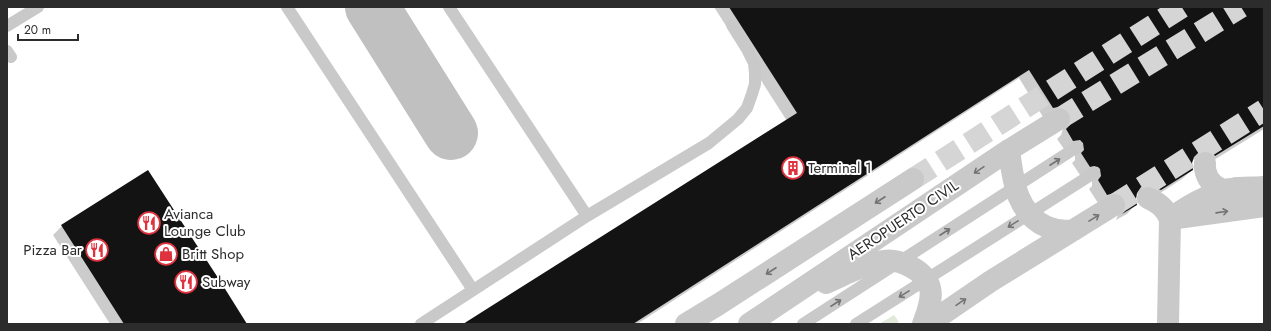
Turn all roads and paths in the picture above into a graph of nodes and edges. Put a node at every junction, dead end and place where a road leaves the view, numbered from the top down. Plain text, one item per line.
1 (38, 7) edge
2 (287, 7) edge
3 (449, 7) edge
4 (732, 25) dead end
5 (7, 26) edge
6 (1059, 119) tunnel mouth
7 (1077, 147) dead end
8 (1009, 150) junction
9 (1205, 163) dead end
10 (1094, 173) dead end
11 (913, 179) tunnel mouth
12 (1264, 187) edge
13 (1237, 188) junction
14 (1148, 198) dead end
15 (1114, 205) tunnel mouth
16 (1264, 205) edge
17 (587, 216) junction
18 (1170, 219) junction
19 (1074, 230) junction
20 (473, 290) junction
21 (783, 302) junction
22 (421, 324) edge
23 (686, 324) edge
24 (749, 324) edge
25 (803, 324) edge
26 (856, 324) edge
27 (923, 324) edge
28 (928, 324) edge
29 (1168, 324) edge

1 - 5 lane
2 - 20 lane
3 - 17 lane
4 - 17 lane
6 - 8 street, AEROPUERTO CIVIL
25 -> 7 lane
8 - 19 street
8 -> 21 street, AEROPUERTO CIVIL
9 - 13 street
10 -> 26 lane
11 -> 23 street, AEROPUERTO CIVIL
12 - 13 street
13 - 18 street
14 - 18 street
19 -> 15 street
18 -> 16 street
17 - 20 lane
18 - 29 street
28 -> 19 street
20 - 22 lane
21 - 24 street, AEROPUERTO CIVIL
21 - 27 street

